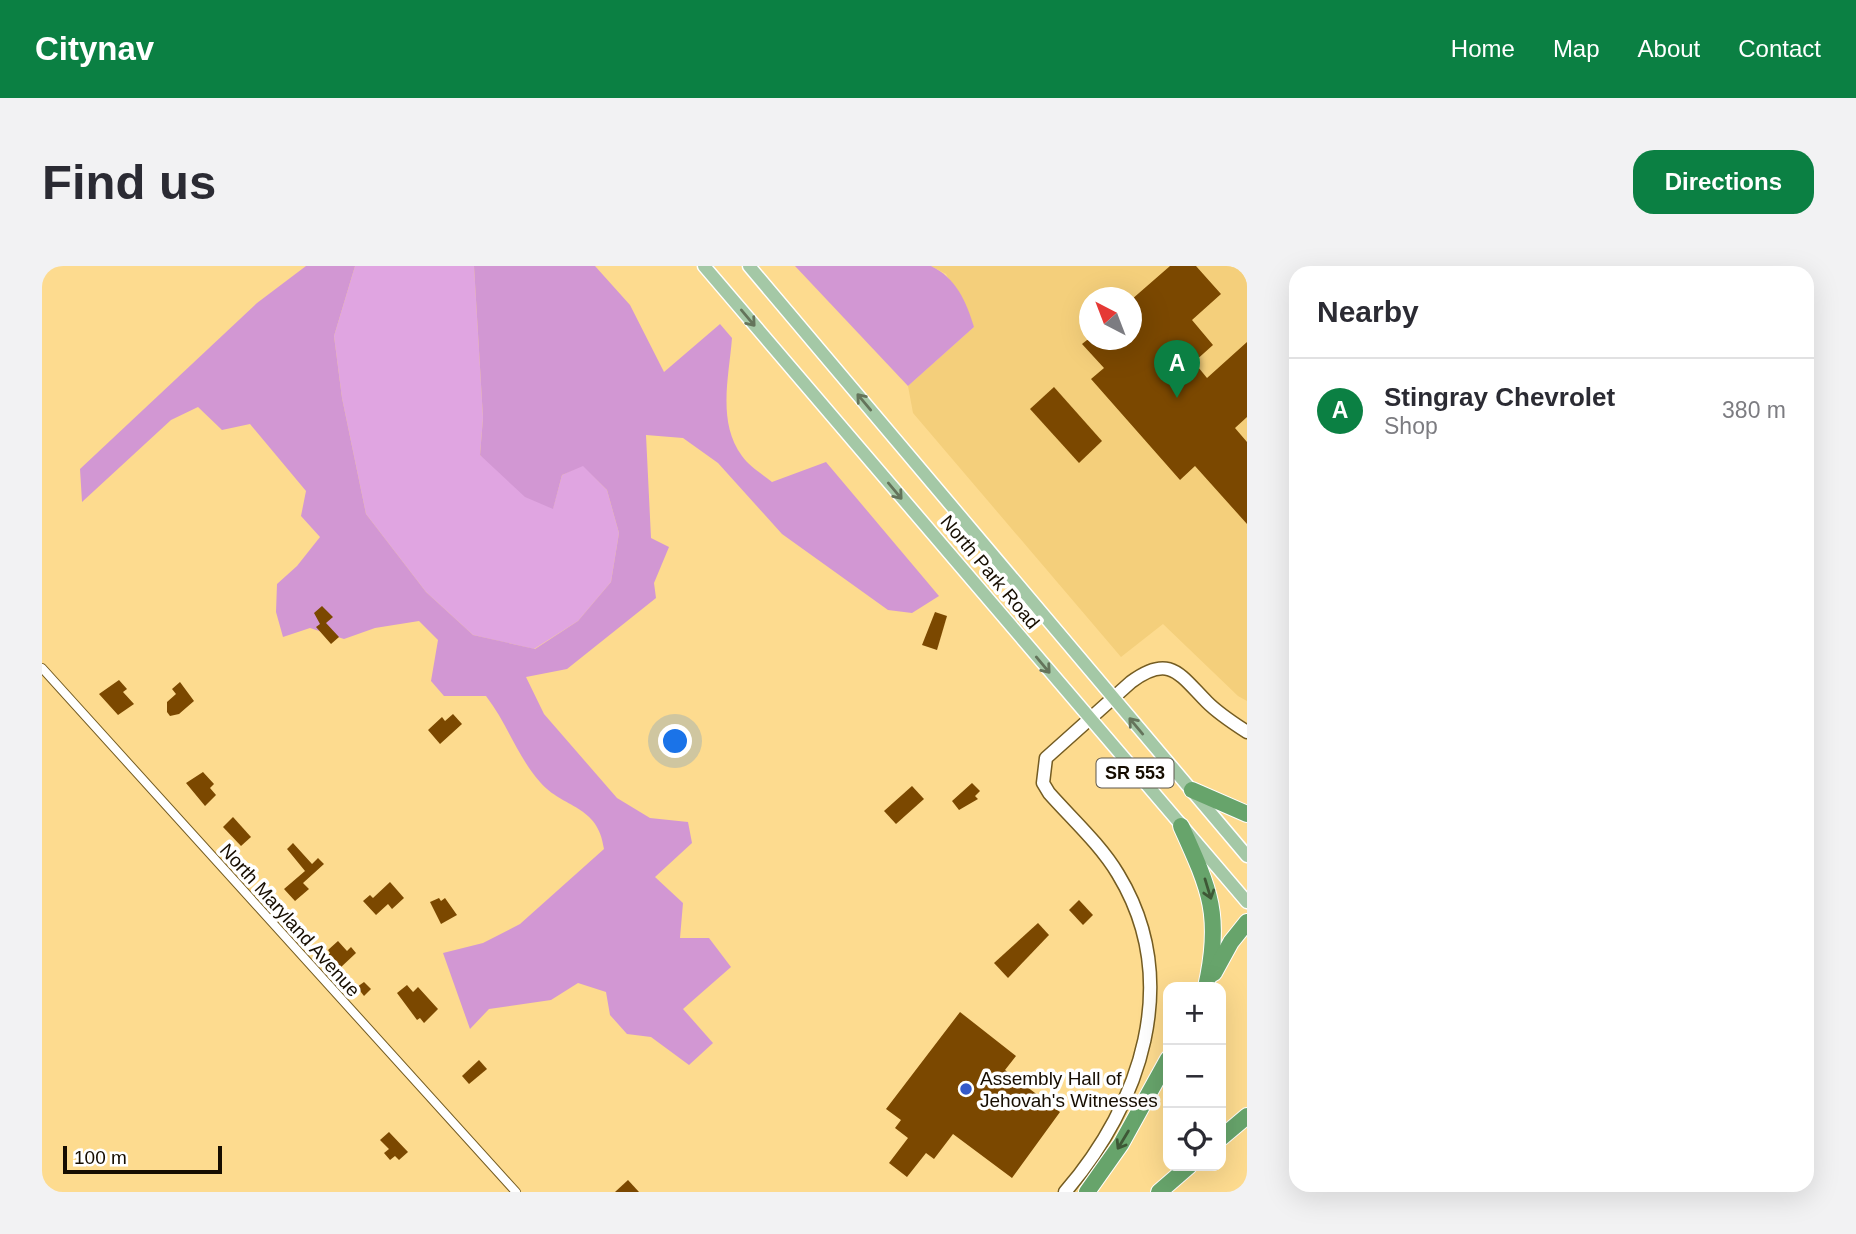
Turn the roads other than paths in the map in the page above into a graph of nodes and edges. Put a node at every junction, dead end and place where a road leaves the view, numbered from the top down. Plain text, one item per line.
1 (704, 266) edge
2 (749, 266) edge
3 (42, 668) edge
4 (1113, 698) junction
5 (1089, 719) junction
6 (1247, 732) edge
7 (1192, 790) junction
8 (1247, 814) edge
9 (1181, 826) junction
10 (1247, 856) edge
11 (1247, 902) edge
12 (1247, 922) edge
13 (1207, 982) edge
14 (1209, 982) edge
15 (1163, 1068) edge
16 (1247, 1116) edge
17 (1226, 1134) edge
18 (1183, 1171) edge
19 (516, 1192) edge
20 (1065, 1192) edge
21 (1087, 1192) edge
22 (1159, 1192) edge

1 -> 5 main road, North Park Road
4 -> 2 main road, North Park Road
3 - 19 street, North Maryland Avenue
4 - 5 street
4 - 6 street
7 -> 4 main road, North Park Road / SR 553
5 - 9 main road, North Park Road / SR 553
5 - 20 street
7 - 8 highway
7 - 10 main road, North Park Road / SR 553
9 - 11 main road, North Park Road / SR 553
9 -> 13 highway
12 - 14 highway
15 -> 21 highway
16 - 17 highway
18 - 22 highway

